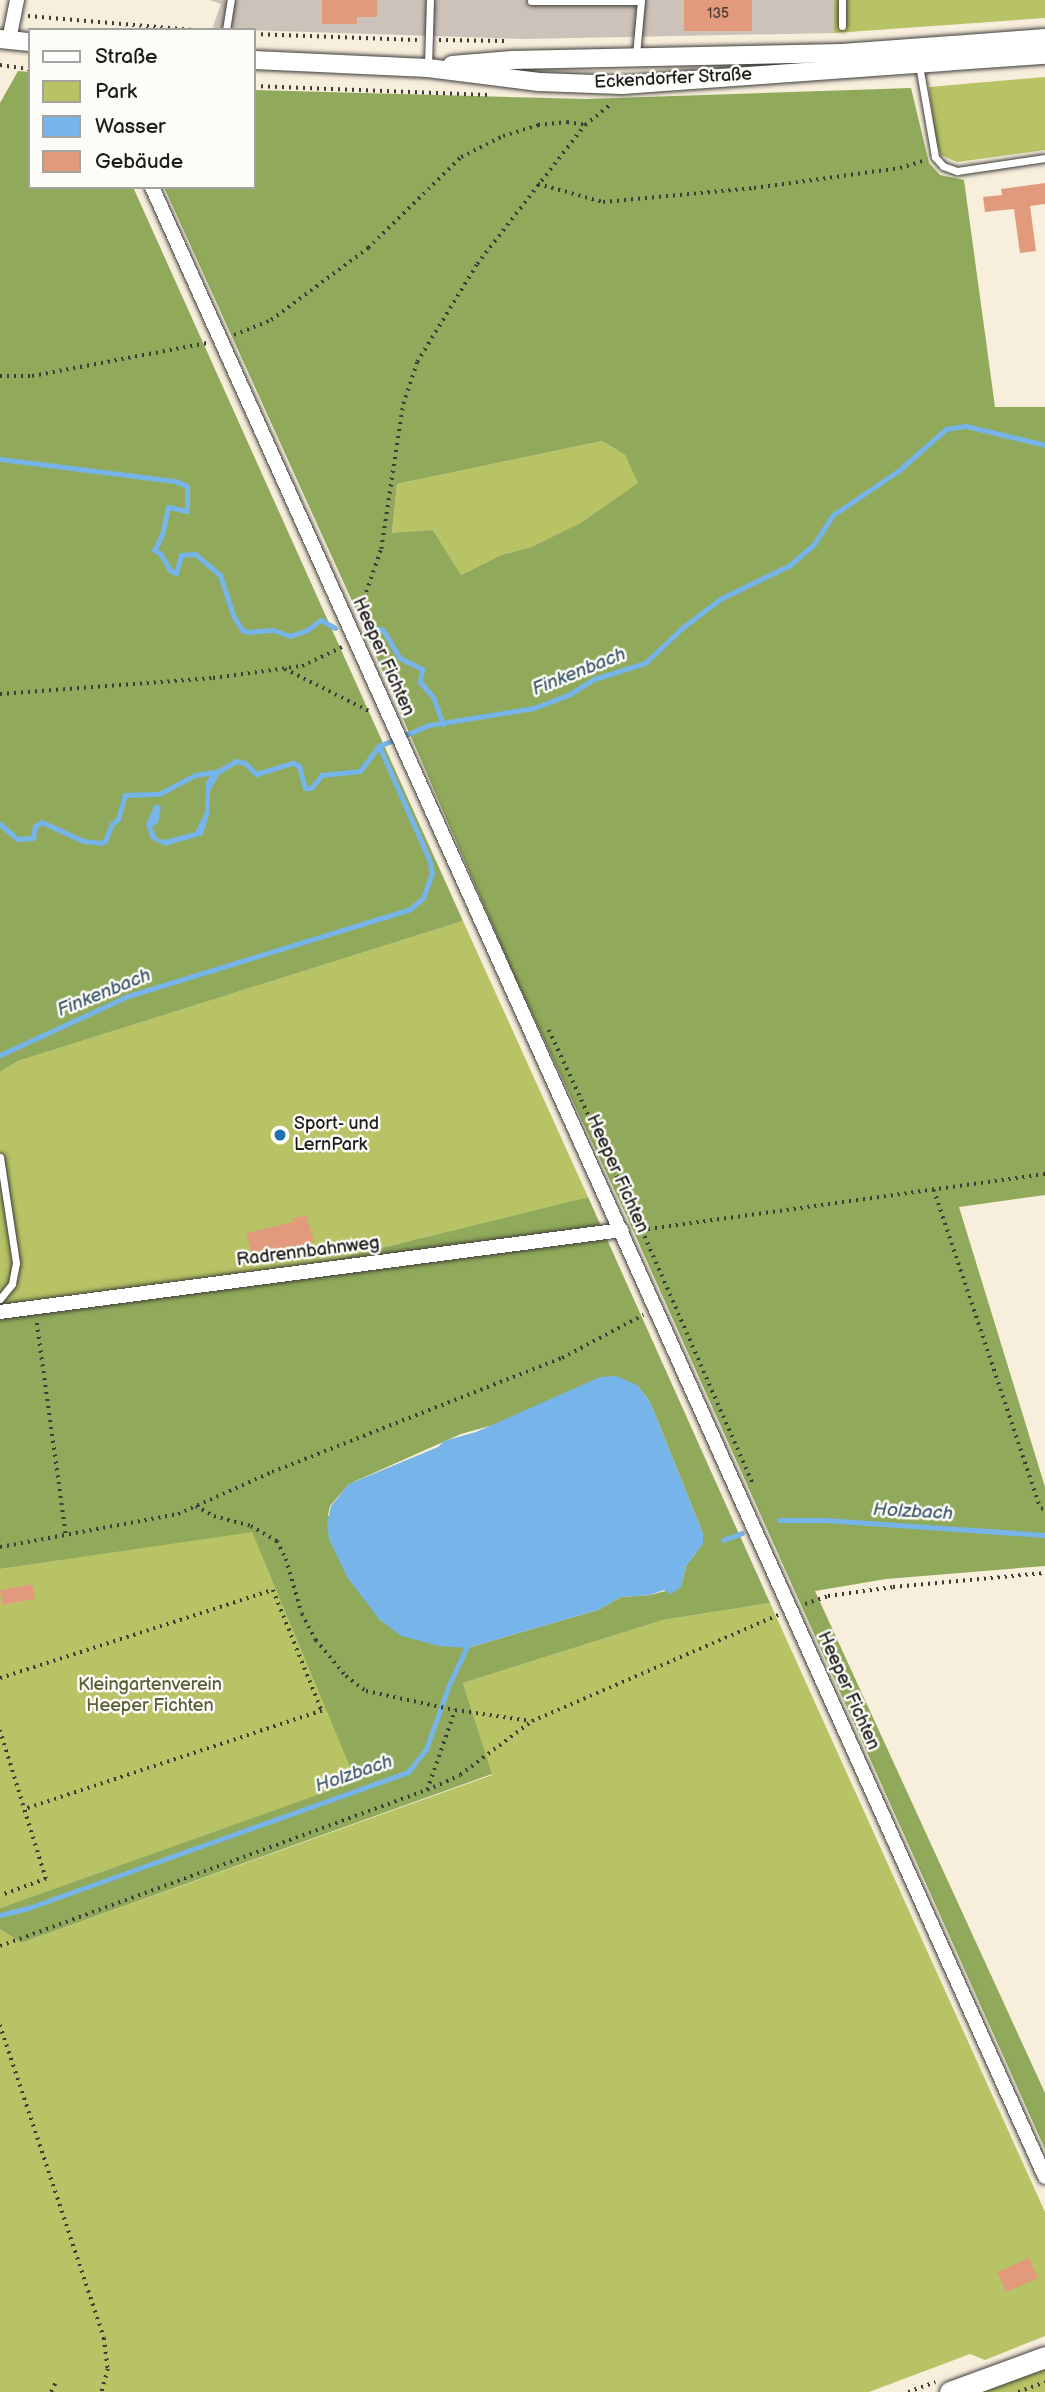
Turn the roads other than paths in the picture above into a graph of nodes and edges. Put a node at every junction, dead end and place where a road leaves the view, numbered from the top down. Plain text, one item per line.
1 (230, 0) edge
2 (430, 0) edge
3 (615, 0) edge
4 (842, 0) edge
5 (531, 1) edge
6 (641, 1) edge
7 (15, 7) edge
8 (842, 26) dead end
9 (226, 28) edge
10 (1045, 38) edge
11 (4, 39) edge
12 (28, 42) edge
13 (1045, 55) edge
14 (919, 57) junction
15 (256, 60) edge
16 (636, 60) junction
17 (428, 68) junction
18 (1045, 158) edge
19 (153, 189) edge
20 (0, 1157) edge
21 (622, 1230) junction
22 (0, 1299) edge
23 (0, 1312) edge
24 (1045, 2177) edge
25 (1045, 2357) edge
26 (950, 2392) edge

1 - 9 lane
2 - 17 lane
3 - 5 lane
3 - 6 lane
4 - 8 lane
6 - 16 lane
7 - 11 street
10 - 14 street, Eckendorfer Straße
11 - 12 street
13 - 14 street, Eckendorfer Straße
14 - 16 street, Eckendorfer Straße
14 - 17 street, Eckendorfer Straße
14 - 18 lane
15 - 17 street, Eckendorfer Straße
16 - 17 street, Eckendorfer Straße
19 - 21 street, Heeper Fichten
20 - 22 lane
21 - 23 street, Radrennbahnweg
21 - 24 street, Heeper Fichten
25 - 26 main road

